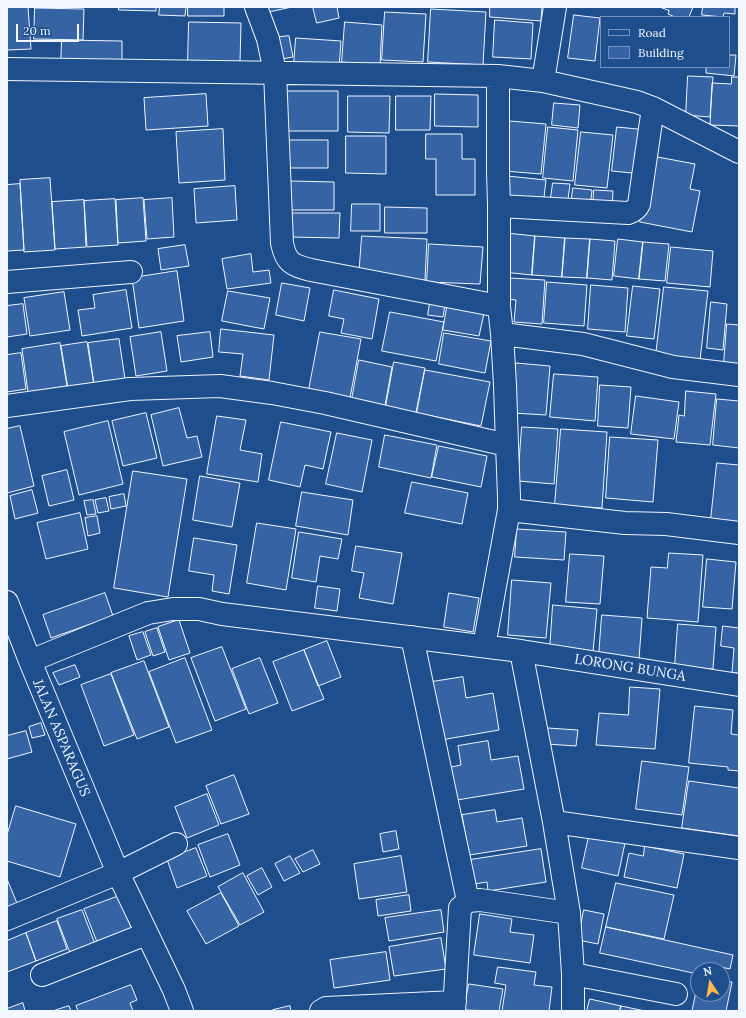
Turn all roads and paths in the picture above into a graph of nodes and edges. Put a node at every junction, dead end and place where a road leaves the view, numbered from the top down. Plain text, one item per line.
1 (256, 7) edge
2 (555, 7) edge
3 (7, 69) edge
4 (275, 72) junction
5 (498, 76) junction
6 (543, 81) junction
7 (653, 108) junction
8 (739, 152) edge
9 (499, 206) junction
10 (131, 272) dead end
11 (7, 282) edge
12 (499, 306) junction
13 (502, 334) junction
14 (739, 375) edge
15 (7, 406) edge
16 (507, 445) junction
17 (509, 510) junction
18 (739, 533) edge
19 (7, 602) edge
20 (412, 637) junction
21 (484, 646) junction
22 (521, 651) junction
23 (30, 662) junction
24 (739, 685) edge
25 (554, 822) junction
26 (176, 844) dead end
27 (739, 848) edge
28 (118, 873) junction
29 (468, 901) junction
30 (569, 914) junction
31 (7, 919) edge
32 (146, 934) junction
33 (573, 974) junction
34 (42, 975) dead end
35 (676, 994) dead end
36 (455, 1006) edge
37 (182, 1011) edge
38 (321, 1011) edge
39 (573, 1011) edge

1 - 4 street
2 - 6 street
3 - 4 street
4 - 5 street
4 - 12 street
5 - 6 street
5 - 9 street
6 - 7 street
7 - 8 street
7 - 9 street
9 - 12 street
10 - 11 street
12 - 13 street
13 - 14 street
13 - 16 street
15 - 16 street
16 - 17 street
17 - 18 street
17 - 21 street
19 - 23 street, JALAN ASPARAGUS
20 - 21 street, LORONG BUNGA
20 - 23 street, LORONG BUNGA
20 - 29 street
21 - 22 street, LORONG BUNGA
22 - 24 street, LORONG BUNGA
22 - 25 street
23 - 28 street, JALAN ASPARAGUS
25 - 27 street
25 - 30 street
26 - 28 street
28 - 31 street
28 - 32 street, JALAN ASPARAGUS
29 - 30 street
29 - 36 street
30 - 33 street
32 - 34 street
32 - 37 street, JALAN ASPARAGUS
33 - 35 street
33 - 39 street
36 - 38 street

